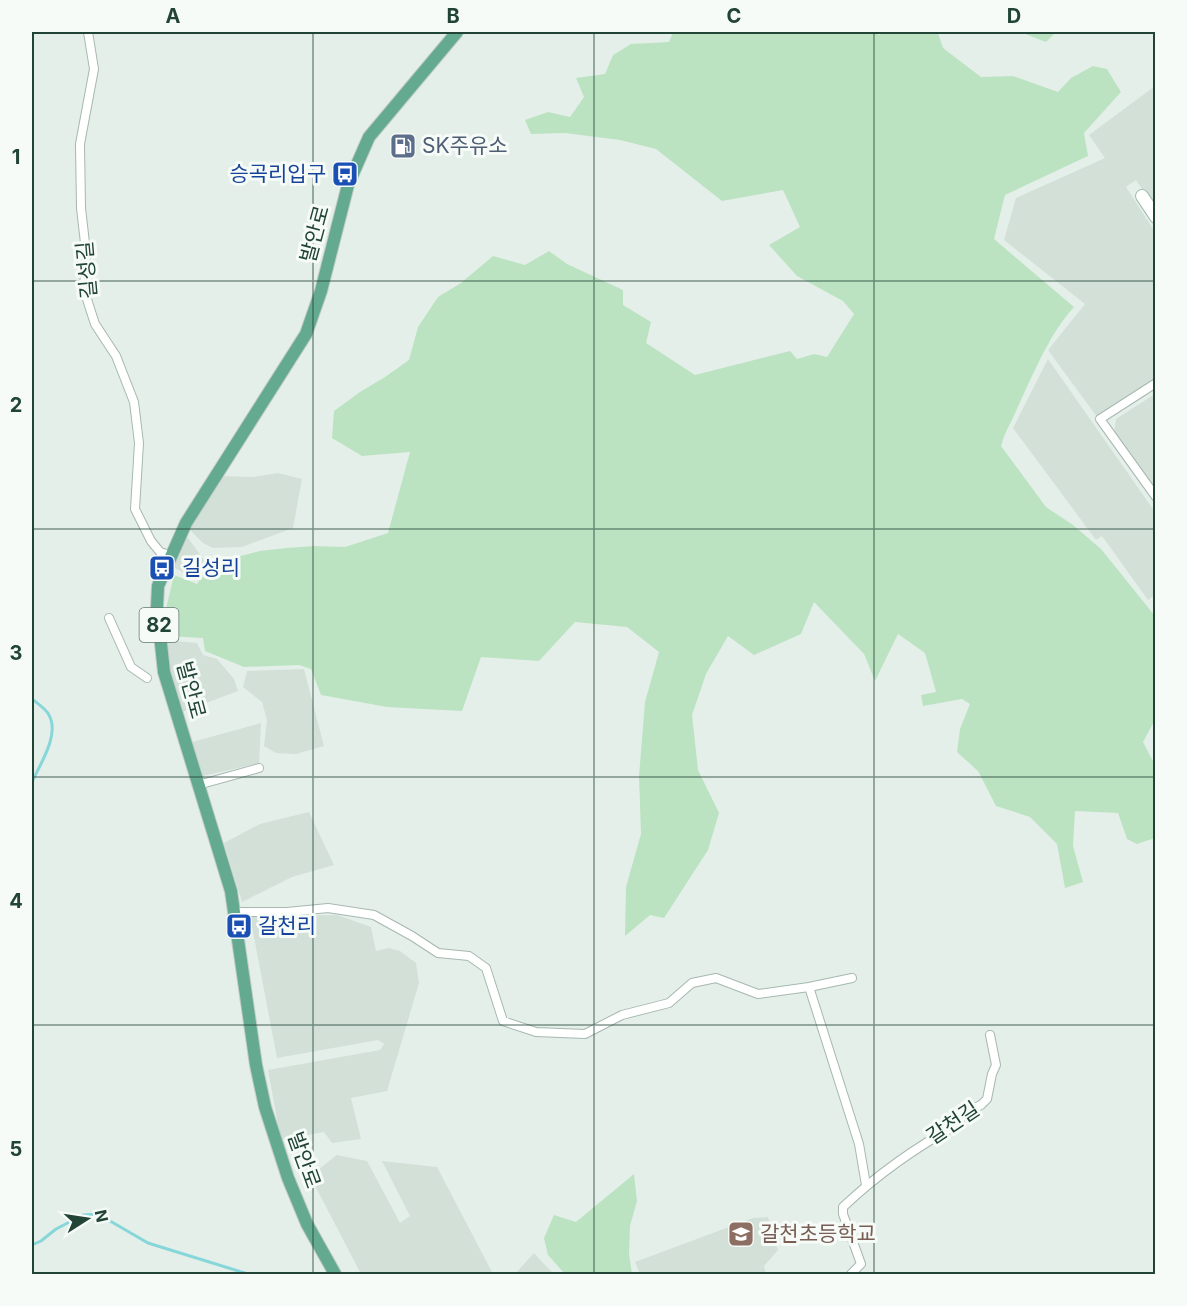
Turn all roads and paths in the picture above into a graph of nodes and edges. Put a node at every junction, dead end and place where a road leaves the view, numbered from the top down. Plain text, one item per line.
1 (88, 32) edge
2 (457, 32) edge
3 (1142, 195) dead end
4 (1155, 217) edge
5 (1155, 383) edge
6 (1155, 497) edge
7 (172, 556) junction
8 (109, 618) dead end
9 (147, 678) dead end
10 (258, 768) dead end
11 (198, 785) junction
12 (234, 912) junction
13 (852, 978) dead end
14 (809, 987) junction
15 (990, 1035) dead end
16 (866, 1185) junction
17 (334, 1275) edge
18 (851, 1275) edge

1 - 7 street, 길성길
2 - 7 main road, 발안로 / 82
3 - 4 street
5 - 6 street
7 - 11 main road, 발안로 / 82
8 - 9 street
10 - 11 street
11 - 12 main road, 발안로 / 82
12 - 14 street
12 - 17 main road, 발안로 / 82
13 - 14 street
14 - 16 street
15 - 16 street, 갈천길
16 - 18 street, 갈천길

